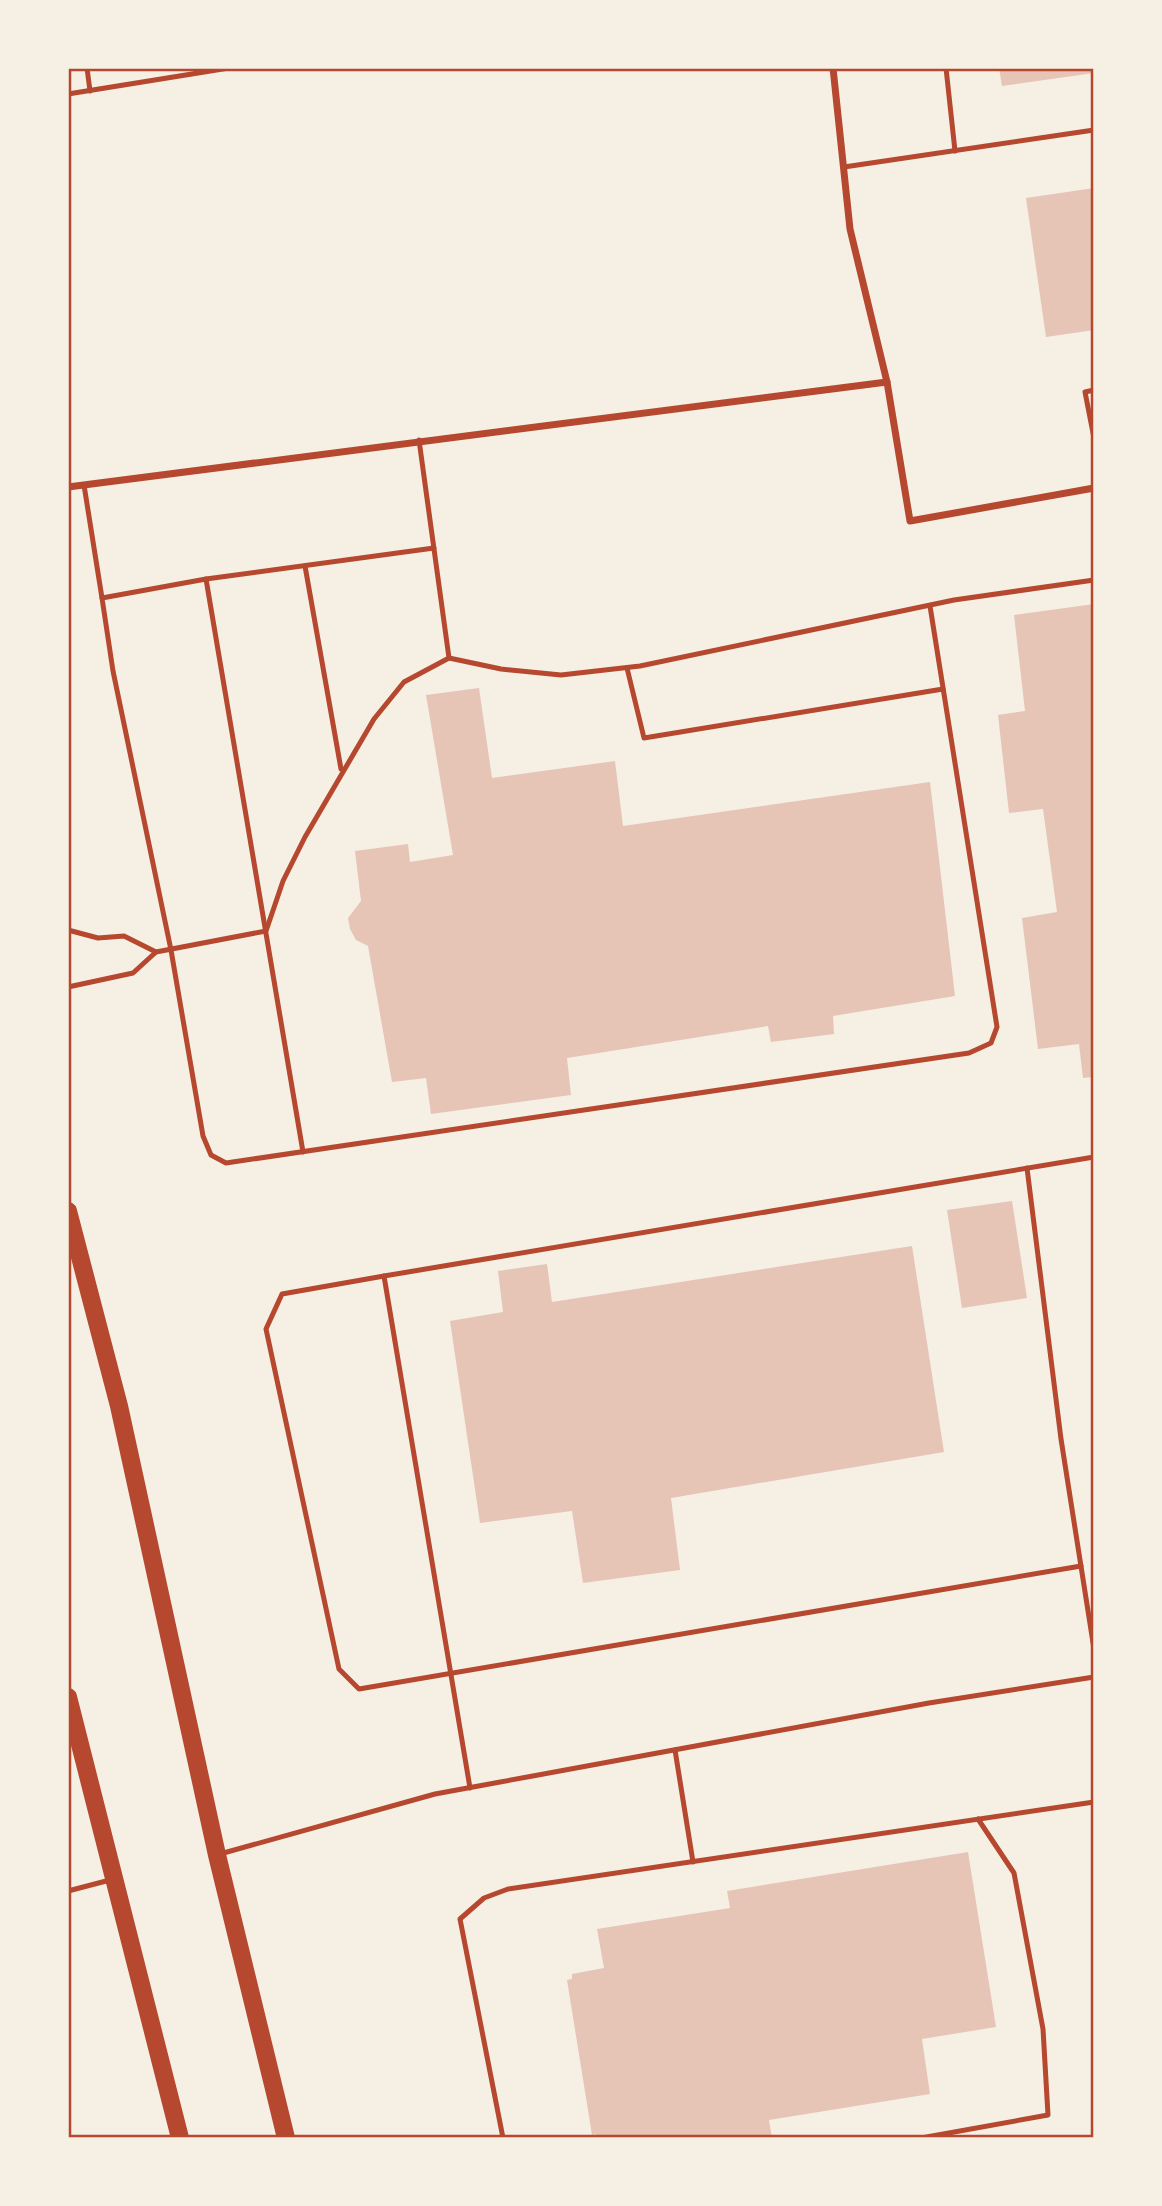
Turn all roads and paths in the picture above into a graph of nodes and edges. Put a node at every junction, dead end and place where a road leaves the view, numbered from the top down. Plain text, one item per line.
1 (87, 68) edge
2 (229, 68) edge
3 (833, 68) edge
4 (946, 68) edge
5 (90, 91) junction
6 (68, 94) edge
7 (1094, 130) edge
8 (955, 150) junction
9 (844, 167) junction
10 (887, 382) junction
11 (1094, 390) edge
12 (1094, 438) edge
13 (419, 440) junction
14 (84, 485) junction
15 (68, 487) edge
16 (1094, 488) edge
17 (434, 548) junction
18 (305, 566) junction
19 (206, 579) junction
20 (1094, 580) edge
21 (102, 598) junction
22 (930, 606) junction
23 (449, 658) junction
24 (627, 667) junction
25 (943, 690) junction
26 (341, 771) junction
27 (68, 930) edge
28 (266, 931) junction
29 (171, 950) junction
30 (156, 952) junction
31 (68, 987) edge
32 (303, 1152) junction
33 (1094, 1157) edge
34 (1027, 1168) junction
35 (68, 1212) edge
36 (384, 1276) junction
37 (1081, 1566) junction
38 (1094, 1648) edge
39 (450, 1675) junction
40 (1094, 1676) edge
41 (68, 1697) edge
42 (676, 1750) junction
43 (470, 1787) junction
44 (1094, 1802) edge
45 (978, 1819) junction
46 (217, 1855) junction
47 (693, 1862) junction
48 (113, 1880) junction
49 (68, 1891) edge
50 (180, 2138) edge
51 (286, 2138) edge
52 (503, 2138) edge
53 (921, 2138) edge

1 - 5 lane
2 - 5 lane
3 - 9 street
4 - 8 lane
5 - 6 lane
7 - 8 lane
8 - 9 lane
9 - 10 street
10 - 13 street
10 - 16 street
11 - 12 lane
13 - 14 street
13 - 17 lane
14 - 15 street
14 - 21 lane
17 - 18 lane
17 - 23 lane
18 - 19 lane
18 - 26 lane
19 - 21 lane
19 - 28 lane
20 - 22 lane
21 - 29 lane
22 - 24 lane
22 - 25 lane
23 - 24 lane
23 - 26 lane
24 - 25 lane
25 - 32 lane
26 - 28 lane
27 - 30 lane
28 - 29 lane
28 - 32 lane
29 - 30 lane
29 - 32 lane
30 - 31 lane
33 - 34 lane
34 - 36 lane
34 - 37 lane
35 - 46 main road
36 - 39 lane
36 - 39 lane
37 - 38 lane
37 - 39 lane
39 - 43 lane
40 - 42 lane
41 - 48 main road
42 - 43 lane
42 - 47 lane
43 - 46 lane
44 - 45 lane
45 - 47 lane
45 - 53 lane
46 - 51 main road
47 - 52 lane
48 - 49 lane
48 - 50 main road

